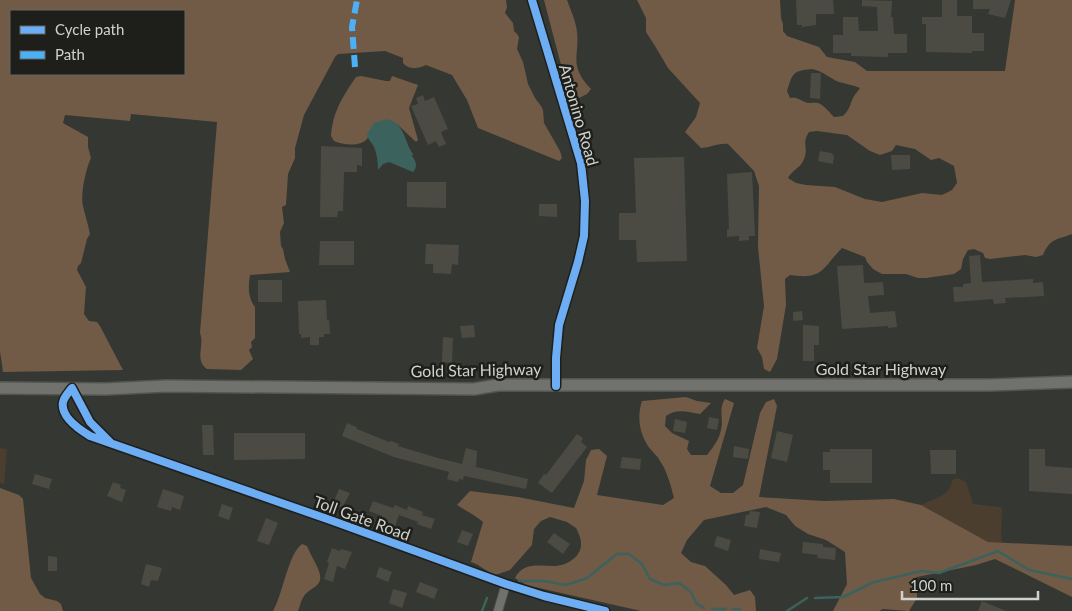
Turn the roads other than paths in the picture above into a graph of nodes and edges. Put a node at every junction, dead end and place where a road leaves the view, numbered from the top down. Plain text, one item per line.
1 (532, 0) edge
2 (1072, 382) edge
3 (556, 386) junction
4 (0, 388) edge
5 (72, 388) junction
6 (111, 443) junction
7 (506, 584) junction
8 (498, 611) edge
9 (605, 611) edge

1 - 3 street, Antonino Road
2 - 3 main road, Gold Star Highway
3 - 5 main road, Gold Star Highway
4 - 5 main road, Gold Star Highway
5 - 6 street, Toll Gate Road
5 - 6 street, Toll Gate Road
6 - 7 street, Toll Gate Road
7 - 8 street
7 - 9 street, Toll Gate Road

